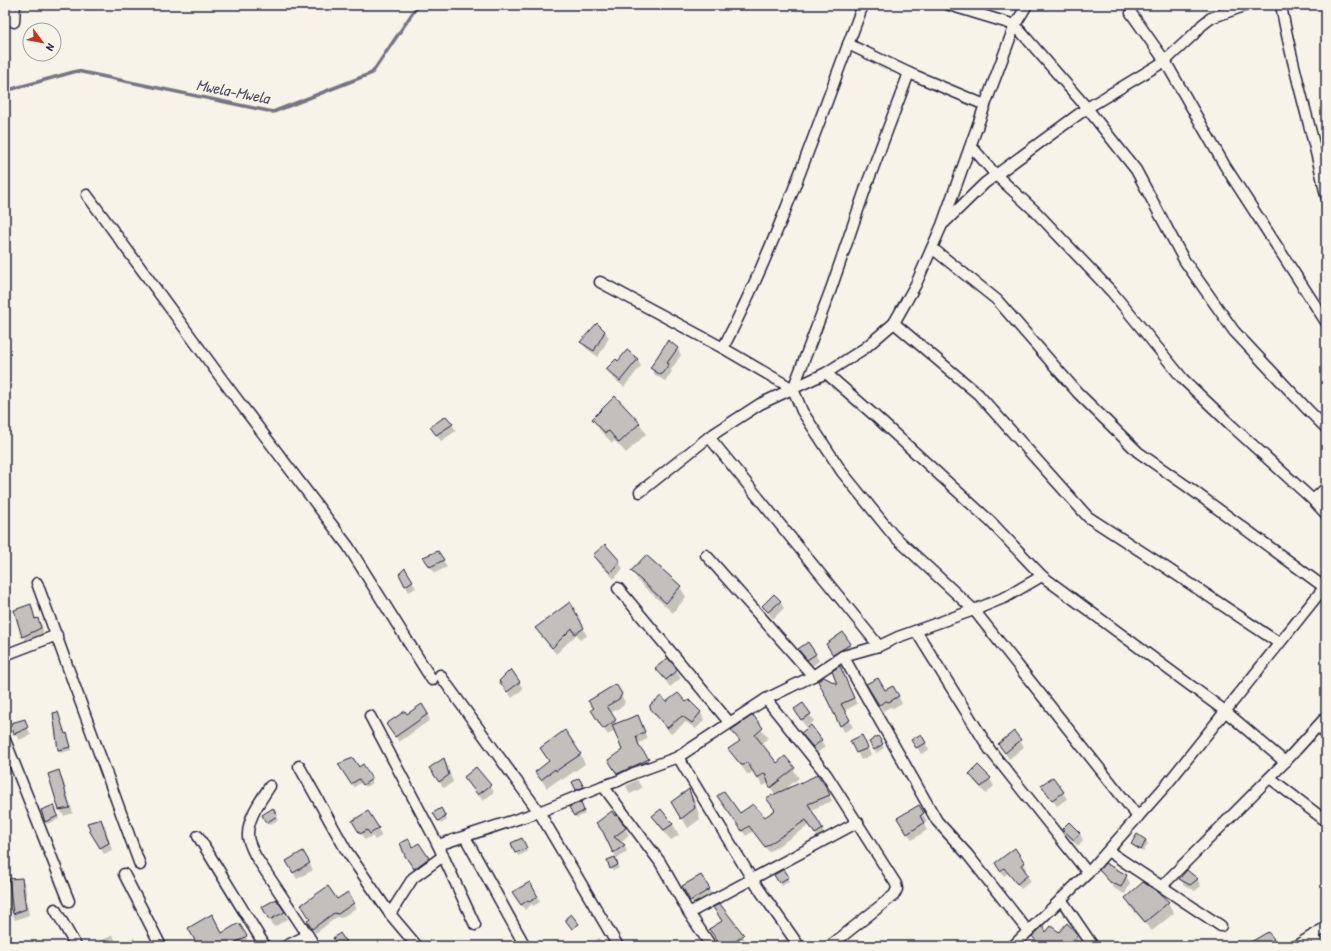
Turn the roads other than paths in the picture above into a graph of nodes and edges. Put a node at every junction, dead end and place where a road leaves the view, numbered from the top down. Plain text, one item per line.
1 (15, 5) edge
2 (863, 5) edge
3 (949, 5) edge
4 (1027, 5) edge
5 (1247, 5) edge
6 (1281, 5) edge
7 (1131, 13) dead end
8 (14, 22) dead end
9 (1016, 25) junction
10 (848, 44) junction
11 (1165, 61) junction
12 (909, 73) junction
13 (985, 105) junction
14 (1087, 108) junction
15 (971, 146) junction
16 (996, 175) junction
17 (87, 195) dead end
18 (1326, 196) edge
19 (942, 225) junction
20 (932, 248) junction
21 (600, 282) dead end
22 (1326, 322) edge
23 (894, 323) junction
24 (723, 348) junction
25 (826, 373) junction
26 (793, 390) junction
27 (1326, 428) edge
28 (709, 437) junction
29 (1326, 488) edge
30 (640, 492) dead end
31 (1313, 500) junction
32 (1326, 514) edge
33 (706, 555) dead end
34 (1042, 576) junction
35 (37, 583) dead end
36 (1325, 586) edge
37 (618, 588) dead end
38 (974, 610) junction
39 (916, 631) junction
40 (57, 636) junction
41 (1279, 643) junction
42 (879, 646) junction
43 (5, 655) edge
44 (843, 656) junction
45 (813, 676) junction
46 (766, 699) junction
47 (1225, 711) junction
48 (370, 716) dead end
49 (1326, 718) edge
50 (729, 722) junction
51 (1322, 730) edge
52 (5, 740) edge
53 (678, 757) junction
54 (1285, 762) junction
55 (299, 766) dead end
56 (1270, 778) junction
57 (270, 786) dead end
58 (603, 786) junction
59 (539, 812) junction
60 (1138, 817) junction
61 (1326, 821) edge
62 (858, 822) junction
63 (198, 836) dead end
64 (465, 837) junction
65 (438, 846) junction
66 (1108, 851) junction
67 (442, 856) junction
68 (140, 865) dead end
69 (1088, 873) junction
70 (124, 874) dead end
71 (752, 879) junction
72 (1162, 886) junction
73 (1061, 899) junction
74 (70, 901) dead end
75 (55, 909) dead end
76 (689, 913) junction
77 (390, 914) junction
78 (475, 925) dead end
79 (1221, 926) dead end
80 (1326, 927) edge
81 (1028, 931) junction
82 (308, 935) junction
83 (1313, 935) junction
84 (76, 946) edge
85 (161, 946) edge
86 (265, 946) edge
87 (286, 946) edge
88 (315, 946) edge
89 (417, 946) edge
90 (525, 946) edge
91 (618, 946) edge
92 (711, 946) edge
93 (799, 946) edge
94 (830, 946) edge
95 (1013, 946) edge
96 (1093, 946) edge
97 (1296, 946) edge
98 (1320, 946) edge

1 - 8 street
2 - 10 street
3 - 9 street
4 - 9 street
5 - 11 street
6 - 18 street
7 - 11 street
9 - 13 street
9 - 14 street
10 - 12 street
10 - 24 street
11 - 14 street
11 - 22 street
12 - 13 street
12 - 26 street
13 - 15 street
14 - 16 street
14 - 27 street
15 - 16 street
15 - 19 street
16 - 19 street
16 - 31 street
17 - 59 street
19 - 20 street
20 - 23 street
20 - 36 street
21 - 24 street
23 - 25 street
23 - 41 street
24 - 26 street
25 - 26 street
25 - 34 street
26 - 28 street
26 - 38 street
28 - 30 street
28 - 42 street
29 - 31 street
31 - 32 street
33 - 45 street
34 - 38 street
34 - 47 street
35 - 40 street
36 - 41 street
37 - 50 street
38 - 39 street
38 - 60 street
39 - 42 street
39 - 69 street
40 - 43 street
40 - 68 street
41 - 47 street
42 - 44 street
44 - 45 street
44 - 81 street
45 - 46 street
46 - 50 street
46 - 62 street
47 - 54 street
47 - 60 street
48 - 65 street
49 - 51 street
50 - 53 street
51 - 54 street
52 - 74 street
53 - 58 street
53 - 71 street
54 - 56 street
55 - 77 street
56 - 61 street
56 - 72 street
57 - 82 street
58 - 59 street
58 - 76 street
59 - 64 street
59 - 91 street
60 - 66 street
62 - 71 street
62 - 94 street
63 - 86 street
64 - 65 street
64 - 90 street
65 - 67 street
66 - 69 street
66 - 72 street
67 - 77 street
67 - 78 street
69 - 73 street
70 - 85 street
71 - 76 street
71 - 93 street
72 - 79 street
73 - 81 street
73 - 96 street
75 - 84 street
76 - 92 street
77 - 89 street
80 - 83 street
81 - 95 street
82 - 87 street
82 - 88 street
83 - 97 street
83 - 98 street

